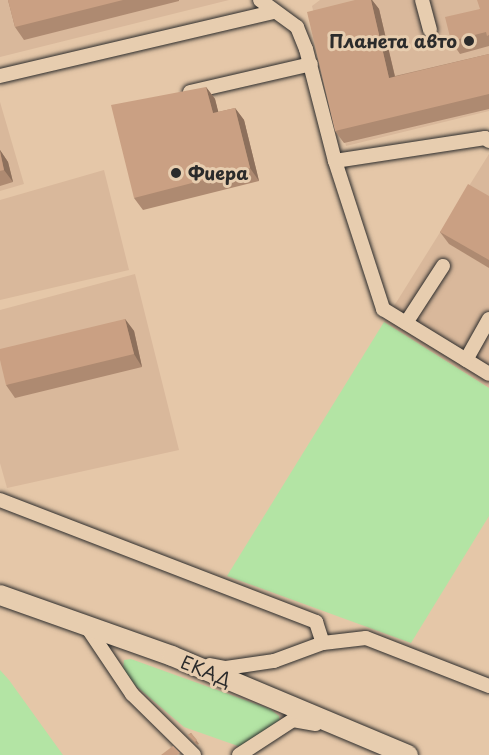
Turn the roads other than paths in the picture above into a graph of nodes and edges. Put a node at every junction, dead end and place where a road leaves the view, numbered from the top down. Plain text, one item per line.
1 (260, 0) edge
2 (422, 0) edge
3 (273, 12) junction
4 (430, 30) dead end
5 (311, 64) junction
6 (0, 76) edge
7 (174, 96) edge
8 (488, 139) edge
9 (335, 161) junction
10 (443, 266) dead end
11 (489, 319) edge
12 (406, 322) junction
13 (466, 360) junction
14 (489, 374) edge
15 (0, 500) edge
16 (0, 595) edge
17 (87, 627) junction
18 (323, 643) junction
19 (179, 660) junction
20 (489, 686) edge
21 (352, 730) junction
22 (194, 755) edge
23 (239, 755) edge
24 (408, 755) edge

1 - 3 street
2 - 4 street
3 - 5 street
3 - 6 street
5 - 7 street
5 - 9 street
8 - 9 street
9 - 12 street
10 - 12 street
11 - 13 street
12 - 13 street
13 - 14 street
15 - 18 street
16 - 17 highway, ЕКАД
17 - 19 highway, ЕКАД
17 - 22 street
18 - 19 street
18 - 20 street
19 - 21 highway, ЕКАД
21 - 23 street
21 - 24 highway, ЕКАД

